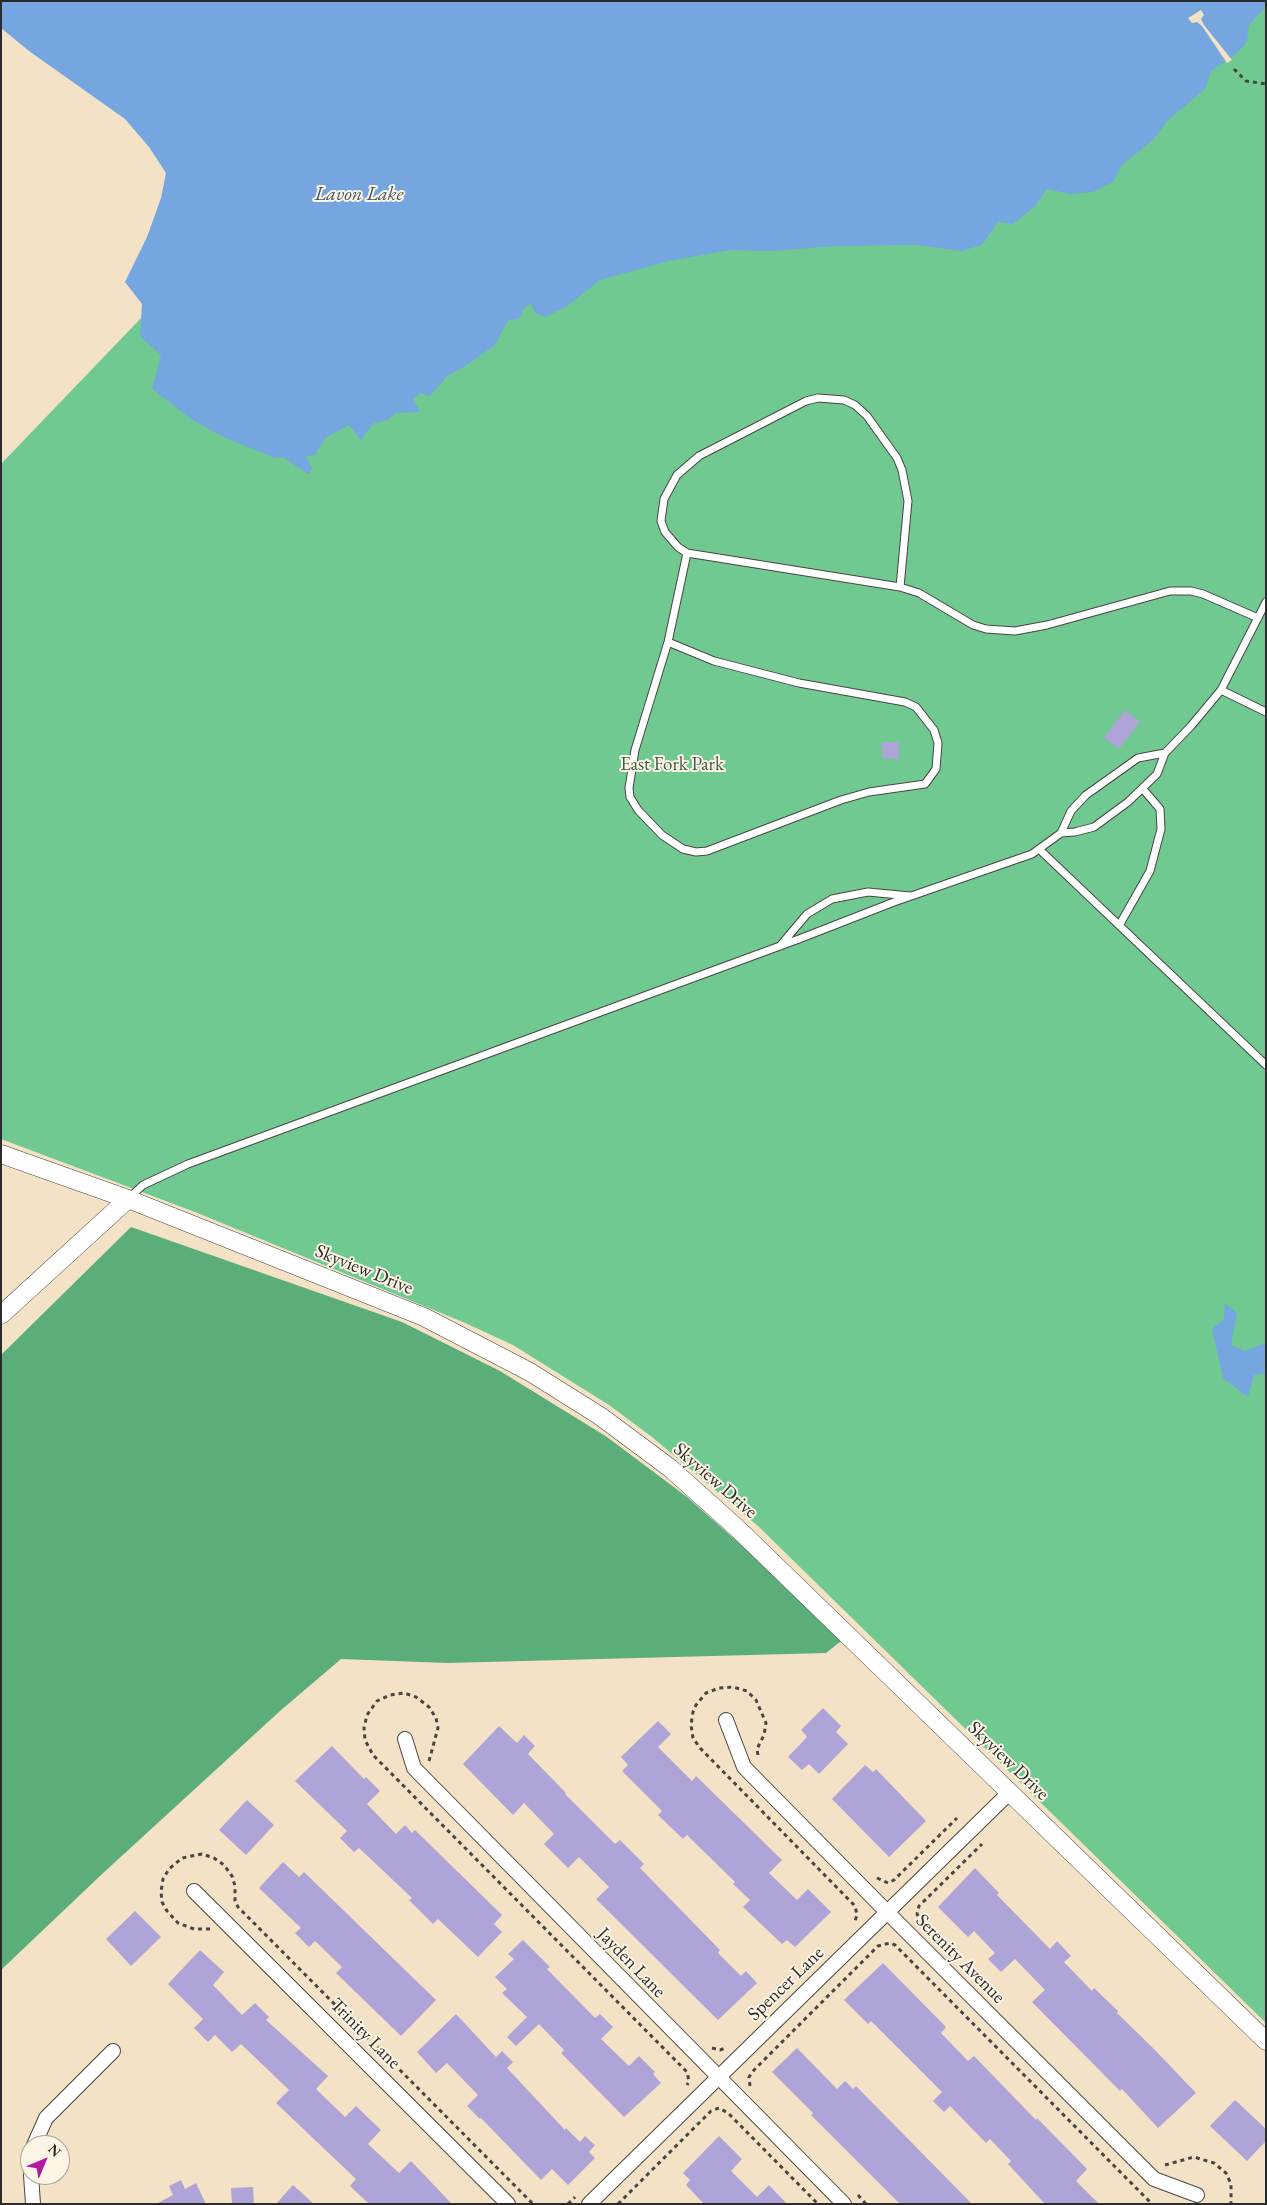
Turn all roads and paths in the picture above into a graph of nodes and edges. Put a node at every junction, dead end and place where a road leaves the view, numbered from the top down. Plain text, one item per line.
1 (1234, 69) dead end
2 (1266, 84) edge
3 (687, 553) junction
4 (900, 587) junction
5 (1266, 602) edge
6 (1258, 618) junction
7 (668, 642) junction
8 (1221, 690) junction
9 (1266, 712) edge
10 (1165, 753) junction
11 (1143, 789) junction
12 (1061, 832) junction
13 (1040, 850) junction
14 (913, 896) junction
15 (1120, 924) junction
16 (780, 946) junction
17 (1266, 1065) edge
18 (1, 1154) edge
19 (128, 1199) junction
20 (1, 1315) edge
21 (726, 1720) dead end
22 (405, 1739) dead end
23 (759, 1758) dead end
24 (430, 1764) dead end
25 (1010, 1792) junction
26 (957, 1818) dead end
27 (982, 1844) dead end
28 (871, 1872) dead end
29 (194, 1891) dead end
30 (887, 1912) junction
31 (854, 1922) dead end
32 (929, 1930) dead end
33 (1266, 2041) edge
34 (711, 2047) dead end
35 (727, 2047) dead end
36 (113, 2051) dead end
37 (718, 2078) junction
38 (686, 2088) dead end
39 (752, 2088) dead end
40 (38, 2135) edge
41 (1160, 2162) dead end
42 (32, 2185) edge
43 (582, 2190) dead end
44 (853, 2190) dead end
45 (1198, 2195) dead end
46 (33, 2204) edge
47 (508, 2204) edge
48 (568, 2204) edge
49 (589, 2204) edge
50 (618, 2204) edge
51 (818, 2204) edge
52 (844, 2204) edge
53 (866, 2204) edge
54 (1152, 2204) edge
55 (1231, 2204) edge

1 - 2 path
3 - 4 lane
3 - 4 lane
3 - 7 lane
4 - 6 lane
5 - 6 lane
6 - 8 lane
7 - 7 lane
8 - 9 lane
8 - 10 lane
10 - 11 lane
10 - 12 lane
11 - 12 lane
11 - 15 lane
12 - 13 lane
13 - 14 lane
13 - 15 lane
14 - 16 lane
14 - 16 lane
15 - 17 lane
16 - 19 lane
18 - 19 street, Skyview Drive
19 - 20 street
19 - 25 street, Skyview Drive
21 - 30 street, Serenity Avenue
22 - 37 street, Jayden Lane
23 - 31 path
24 - 38 path
25 - 30 street, Spencer Lane
25 - 33 street, Skyview Drive
26 - 28 path
27 - 32 path
29 - 47 street, Trinity Lane
30 - 37 street, Spencer Lane
30 - 45 street, Serenity Avenue
34 - 35 path
36 - 40 street
37 - 49 street, Spencer Lane
37 - 52 street, Jayden Lane
39 - 54 path
41 - 55 path
42 - 46 street
43 - 48 path
44 - 53 path
50 - 51 path

